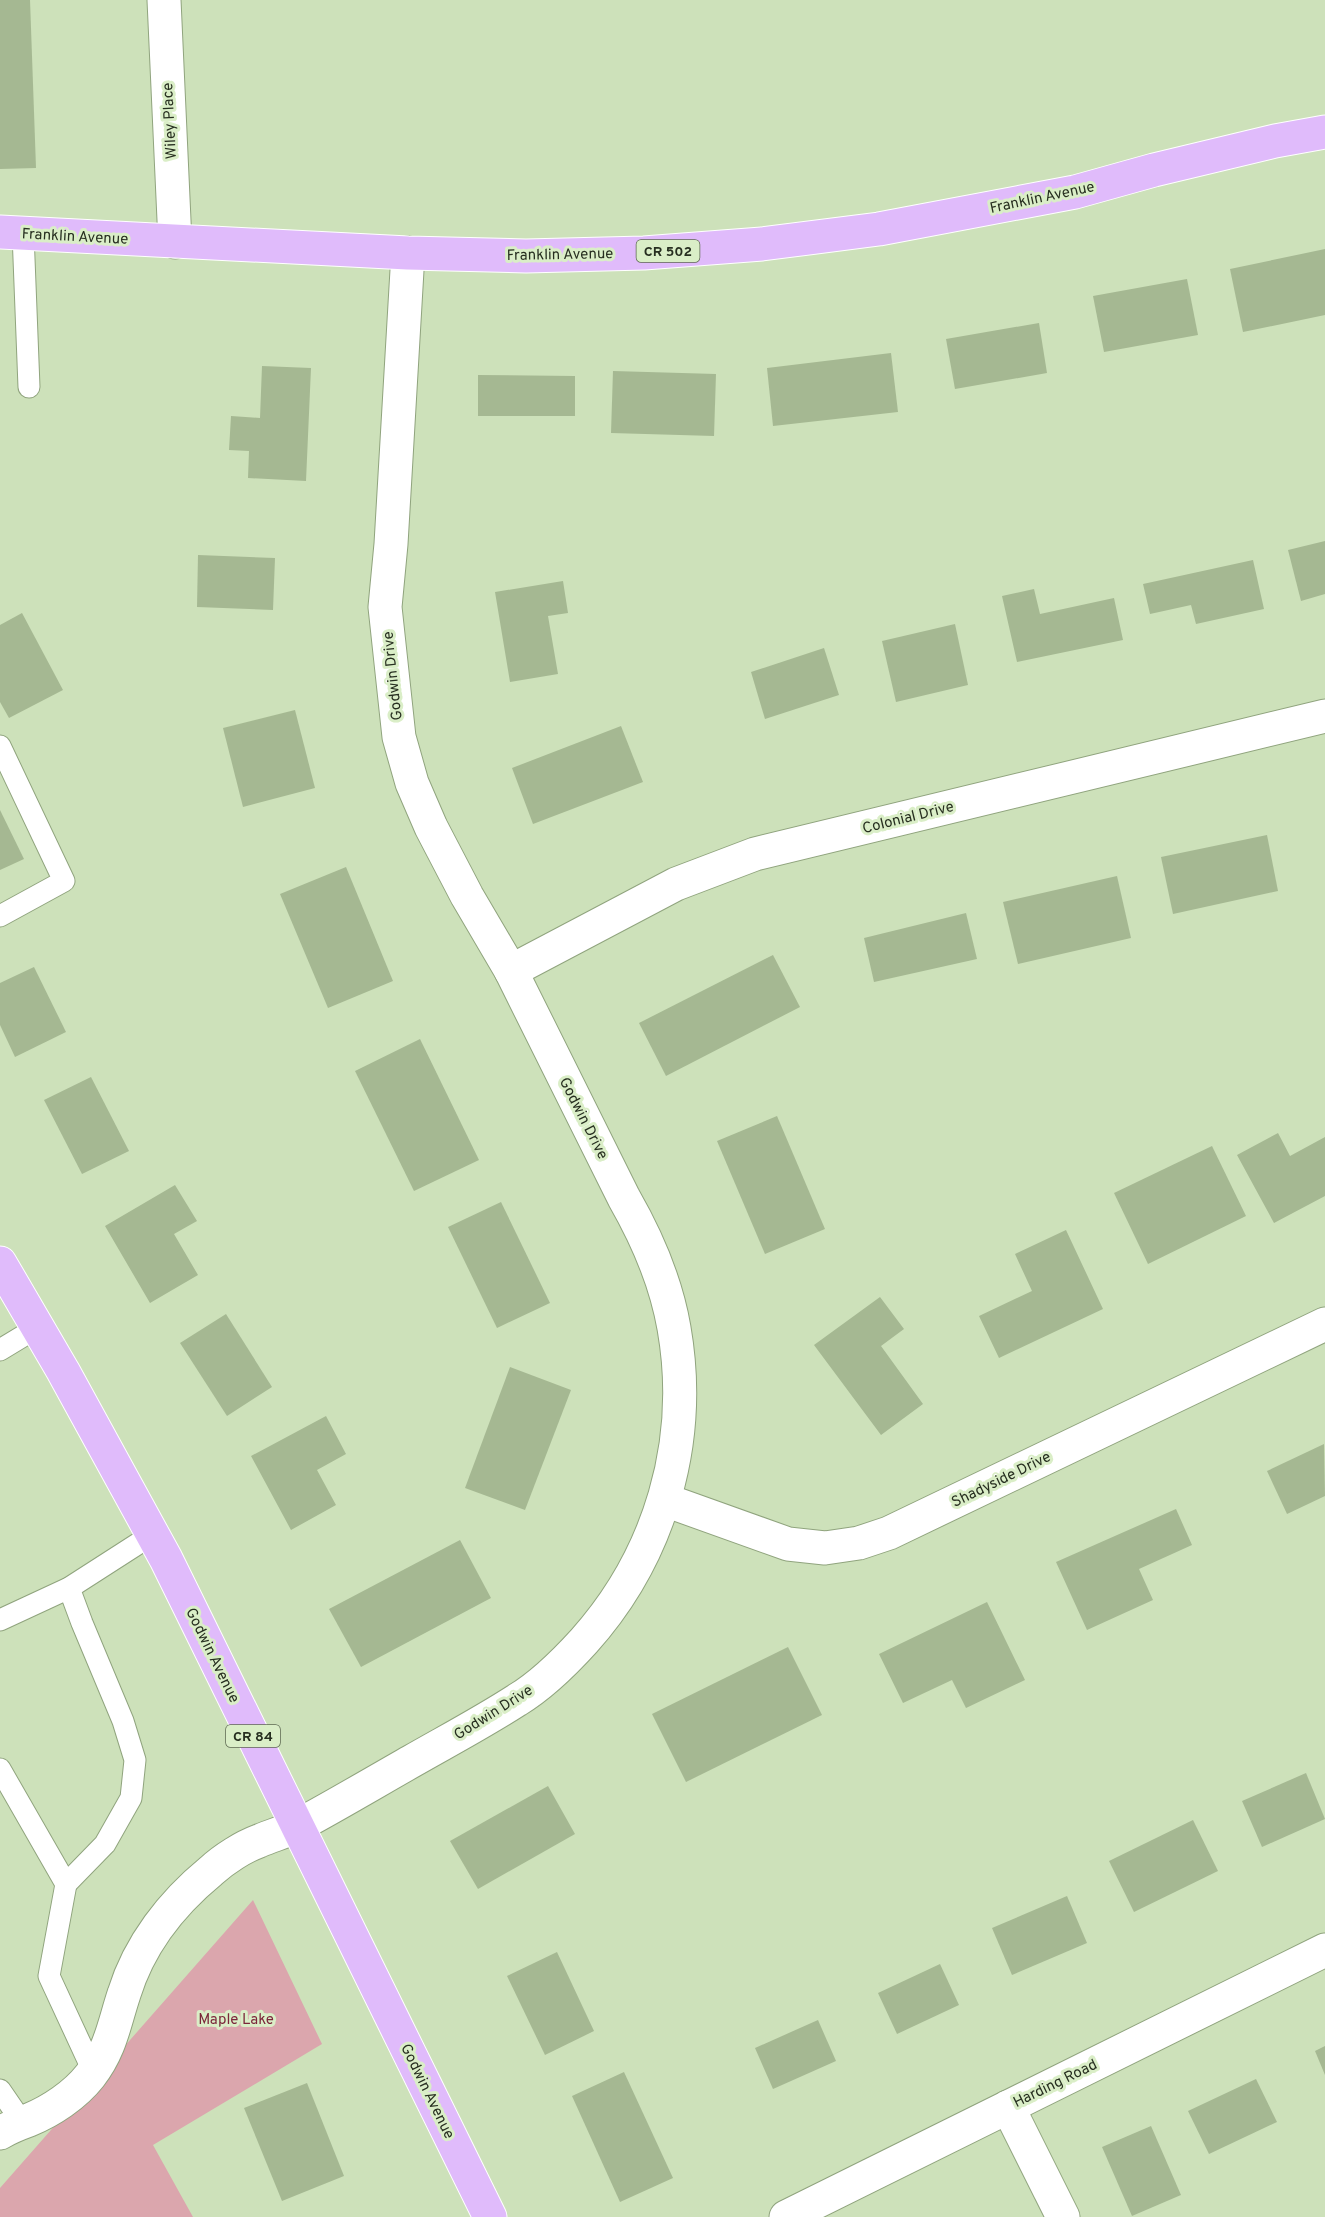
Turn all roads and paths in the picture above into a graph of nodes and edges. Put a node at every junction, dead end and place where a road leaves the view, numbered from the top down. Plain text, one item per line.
1 (164, 0) edge
2 (1325, 132) edge
3 (12, 233) edge
4 (175, 242) junction
5 (408, 253) junction
6 (29, 387) dead end
7 (1325, 716) edge
8 (0, 746) edge
9 (0, 916) edge
10 (511, 971) junction
11 (0, 1263) edge
12 (1325, 1324) edge
13 (38, 1327) junction
14 (0, 1350) edge
15 (664, 1500) junction
16 (153, 1534) junction
17 (69, 1588) junction
18 (0, 1620) edge
19 (0, 1769) edge
20 (298, 1826) junction
21 (66, 1884) junction
22 (1325, 1950) edge
23 (93, 2071) junction
24 (0, 2090) edge
25 (1008, 2107) junction
26 (11, 2128) edge
27 (490, 2217) edge
28 (786, 2217) edge
29 (1063, 2217) edge

1 - 4 street, Wiley Place
2 - 5 main road, Franklin Avenue / CR 502
3 - 4 main road, Franklin Avenue / CR 502
3 - 6 lane
4 - 5 main road, Franklin Avenue / CR 502
5 - 10 street, Godwin Drive
7 - 10 street, Colonial Drive
8 - 9 lane
10 - 15 street, Godwin Drive
11 - 13 main road, Godwin Avenue / CR 84
12 - 15 street, Shadyside Drive
13 - 14 lane
13 - 16 main road, Godwin Avenue / CR 84
15 - 20 street, Godwin Drive
16 - 17 lane
16 - 20 main road, Godwin Avenue / CR 84
17 - 18 lane
17 - 21 lane
19 - 21 lane
20 - 23 street, Godwin Drive
20 - 27 main road, Godwin Avenue / CR 84
21 - 23 lane
22 - 25 street, Harding Road
23 - 26 street, Godwin Drive
24 - 26 lane
25 - 28 street, Harding Road
25 - 29 street

